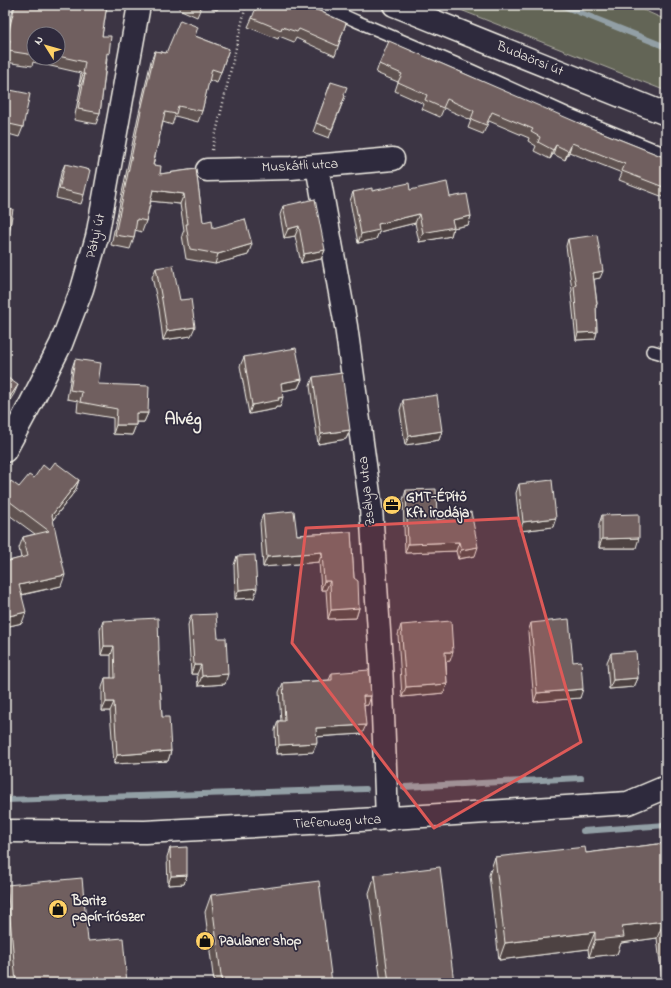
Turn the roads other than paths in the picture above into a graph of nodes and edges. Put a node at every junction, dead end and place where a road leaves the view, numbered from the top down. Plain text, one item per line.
1 (139, 5) edge
2 (321, 5) edge
3 (394, 5) edge
4 (666, 114) edge
5 (666, 154) edge
6 (393, 159) dead end
7 (317, 166) junction
8 (207, 170) road end
9 (652, 351) dead end
10 (666, 355) edge
11 (5, 451) edge
12 (666, 787) edge
13 (387, 818) junction
14 (5, 831) edge

1 - 11 street, Pátyi út
2 - 5 lane
3 - 4 street, Budaörsi út
6 - 7 street, Muskátli utca
7 - 8 street, Muskátli utca
7 - 13 street, Zsálya utca
9 - 10 lane
12 - 13 street, Tiefenweg utca
13 - 14 street, Tiefenweg utca

